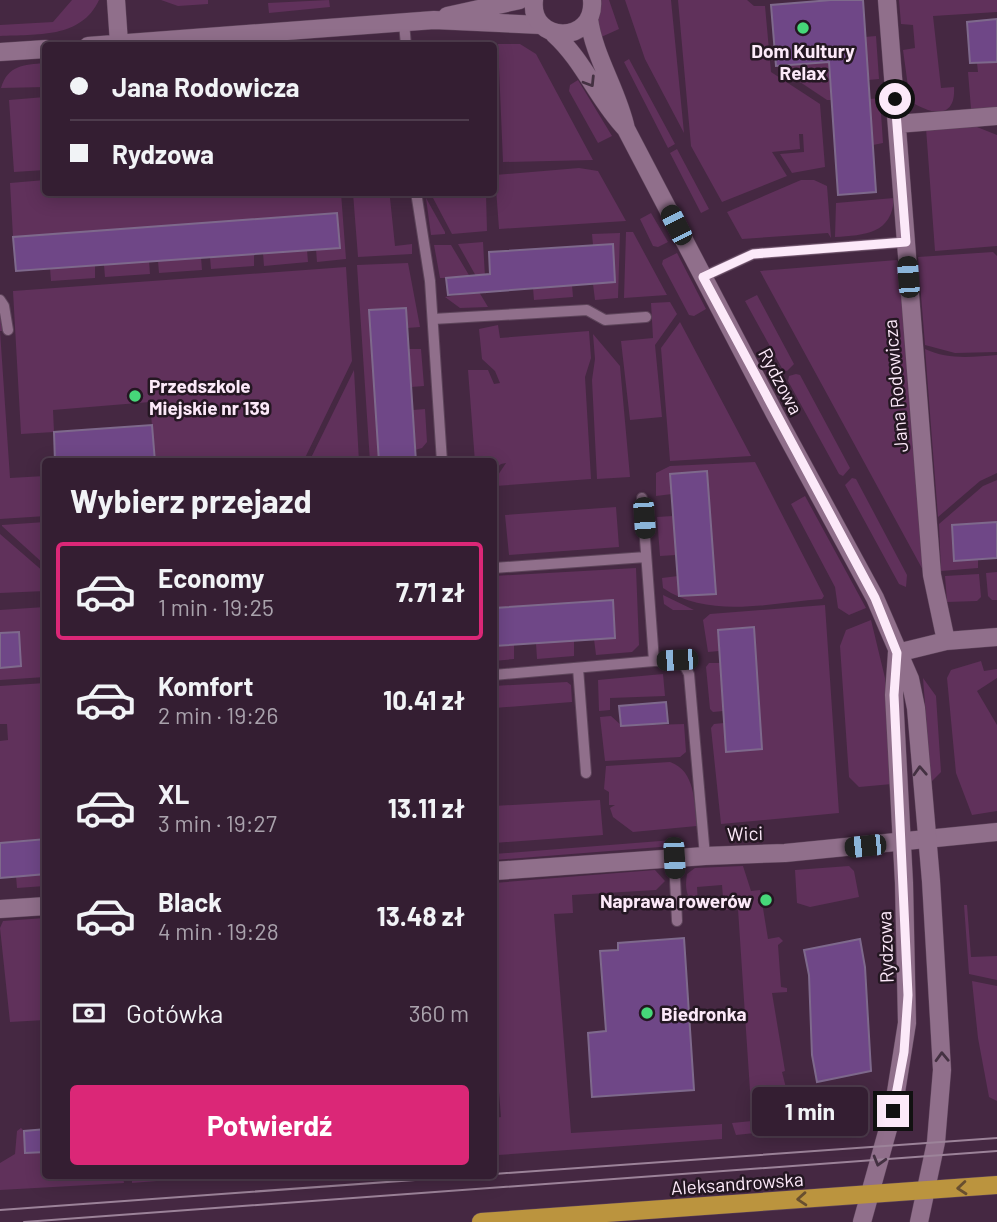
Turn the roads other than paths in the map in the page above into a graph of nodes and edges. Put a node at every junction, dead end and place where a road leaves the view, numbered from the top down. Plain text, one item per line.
1 (116, 0) edge
2 (520, 0) edge
3 (534, 0) edge
4 (592, 0) edge
5 (887, 0) edge
6 (589, 19) junction
7 (434, 20) junction
8 (404, 22) junction
9 (547, 29) junction
10 (119, 42) edge
11 (133, 42) edge
12 (406, 42) edge
13 (42, 49) edge
14 (0, 52) edge
15 (997, 116) edge
16 (897, 124) junction
17 (626, 129) junction
18 (417, 196) edge
19 (906, 242) junction
20 (703, 277) junction
21 (0, 300) edge
22 (646, 317) dead end
23 (433, 319) junction
24 (8, 330) dead end
25 (442, 458) edge
26 (642, 498) dead end
27 (646, 557) junction
28 (497, 568) edge
29 (997, 637) edge
30 (946, 641) junction
31 (897, 653) junction
32 (654, 661) junction
33 (578, 668) junction
34 (497, 675) edge
35 (586, 773) dead end
36 (997, 832) edge
37 (926, 839) junction
38 (902, 842) junction
39 (705, 856) junction
40 (674, 858) junction
41 (497, 872) edge
42 (42, 905) edge
43 (0, 909) edge
44 (677, 921) dead end
45 (997, 1185) edge
46 (927, 1191) junction
47 (870, 1194) junction
48 (481, 1222) edge
49 (862, 1222) edge
50 (919, 1222) edge

1 - 10 street
2 - 7 street
3 - 9 street
4 - 6 street
5 - 16 street, Jana Rodowicza
6 - 9 street
6 - 17 street, Rydzowa
7 - 8 street
7 - 9 street
8 - 11 street
8 - 12 lane
9 -> 17 street, Rydzowa
13 - 14 street
15 - 16 street
16 - 19 street, Jana Rodowicza
17 - 20 street, Rydzowa
18 - 23 lane
19 - 20 lane
19 - 30 street, Jana Rodowicza
20 - 31 street, Rydzowa
21 - 24 lane
22 - 23 lane
23 - 25 lane
26 - 27 lane
27 - 28 lane
27 - 32 lane
29 - 30 street
30 - 31 street
37 -> 31 street, Rydzowa
31 - 38 street, Rydzowa
32 - 33 lane
32 - 39 lane
33 - 34 lane
33 - 35 lane
36 - 37 street, Wici
37 - 38 street, Wici
46 -> 37 street, Rydzowa
38 - 39 street, Wici
38 -> 47 street, Rydzowa
39 - 40 street, Wici
40 - 41 street, Wici
40 - 44 lane
42 - 43 street
45 -> 46 main road, Aleksandrowska
46 - 47 main road, Aleksandrowska
46 - 50 street, Rydzowa
47 -> 48 main road, Aleksandrowska
47 - 49 street, Rydzowa

